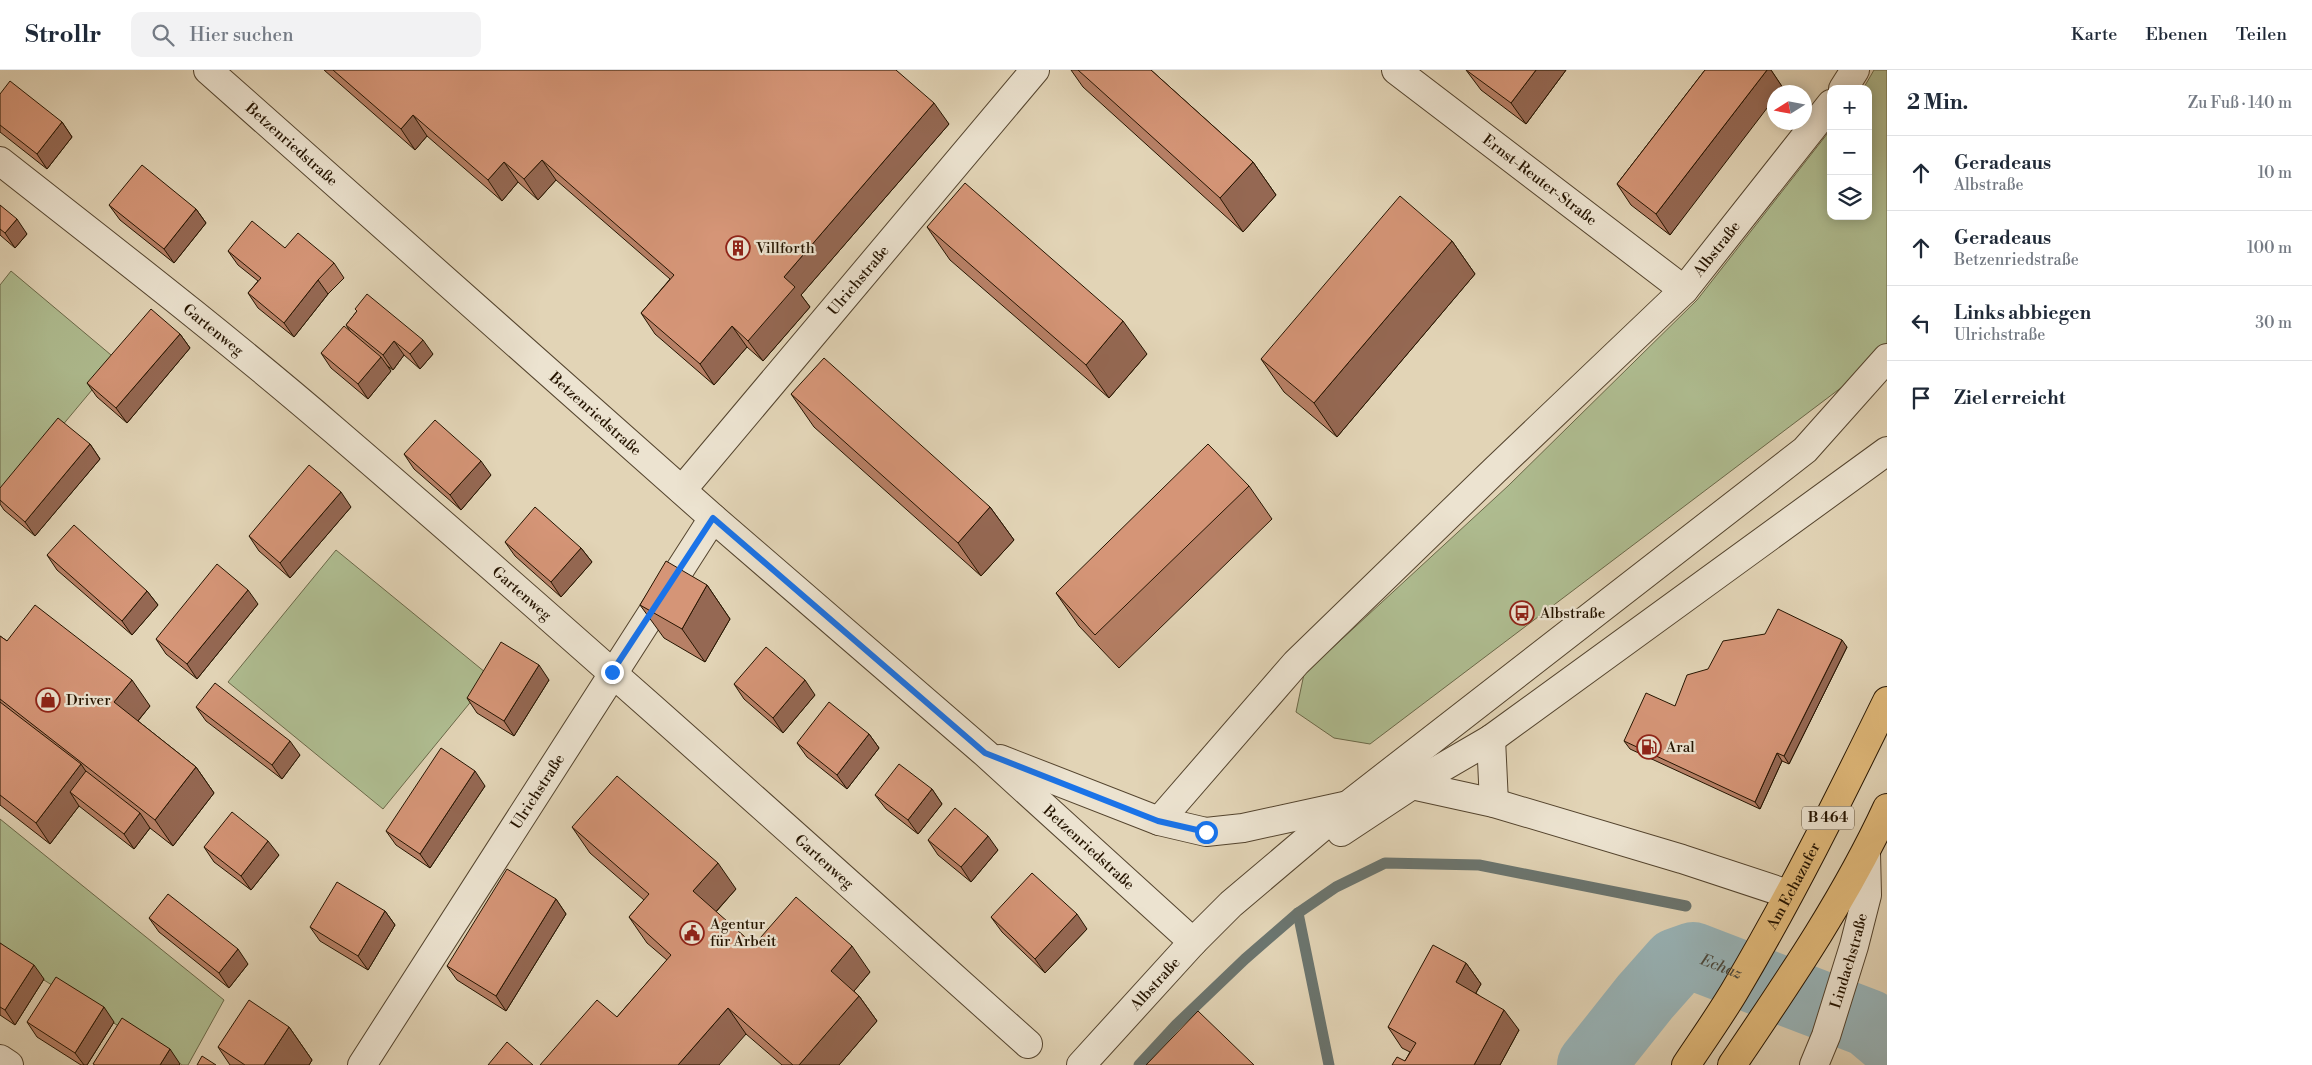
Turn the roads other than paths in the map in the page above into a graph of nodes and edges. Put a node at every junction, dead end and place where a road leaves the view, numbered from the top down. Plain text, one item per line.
1 (208, 70) edge
2 (1035, 70) edge
3 (1396, 70) edge
4 (1855, 70) edge
5 (1846, 85) edge
6 (1827, 109) edge
7 (0, 160) edge
8 (1684, 290) junction
9 (1887, 358) edge
10 (1887, 451) edge
11 (682, 490) junction
12 (713, 518) junction
13 (612, 672) junction
14 (1887, 701) edge
15 (1492, 738) junction
16 (985, 753) junction
17 (1412, 785) junction
18 (1494, 803) junction
19 (1348, 805) junction
20 (1887, 808) edge
21 (1158, 821) junction
22 (1866, 852) junction
23 (1788, 894) junction
24 (1231, 904) junction
25 (1193, 942) junction
26 (1028, 1044) dead end
27 (0, 1059) edge
28 (9, 1065) edge
29 (362, 1065) edge
30 (1081, 1065) edge
31 (1686, 1065) edge
32 (1732, 1065) edge
33 (1814, 1065) edge

1 - 11 street, Betzenriedstraße
2 - 11 street, Ulrichstraße
3 - 8 street, Ernst-Reuter-Straße
4 - 5 street
6 - 8 street, Albstraße
7 - 13 street, Gartenweg
8 - 21 street, Albstraße
9 - 19 street, Albstraße
10 - 15 street, Albstraße
11 - 12 street, Betzenriedstraße
12 - 13 street, Ulrichstraße
12 - 16 street, Betzenriedstraße
13 - 26 street, Gartenweg
13 - 29 street, Ulrichstraße
14 - 23 main road, Am Echazufer / B 464
15 - 17 street, Albstraße
15 - 18 street
16 - 21 street, Betzenriedstraße
16 - 25 street, Betzenriedstraße
17 - 18 street
17 - 24 street, Albstraße
18 - 23 street
19 - 21 street, Albstraße
19 - 24 street, Albstraße
20 - 22 main road, B 464
22 - 32 main road, B 464
22 - 33 street, Lindachstraße
23 - 31 main road, Am Echazufer / B 464
24 - 25 street, Albstraße
25 - 30 street, Albstraße
27 - 28 street

